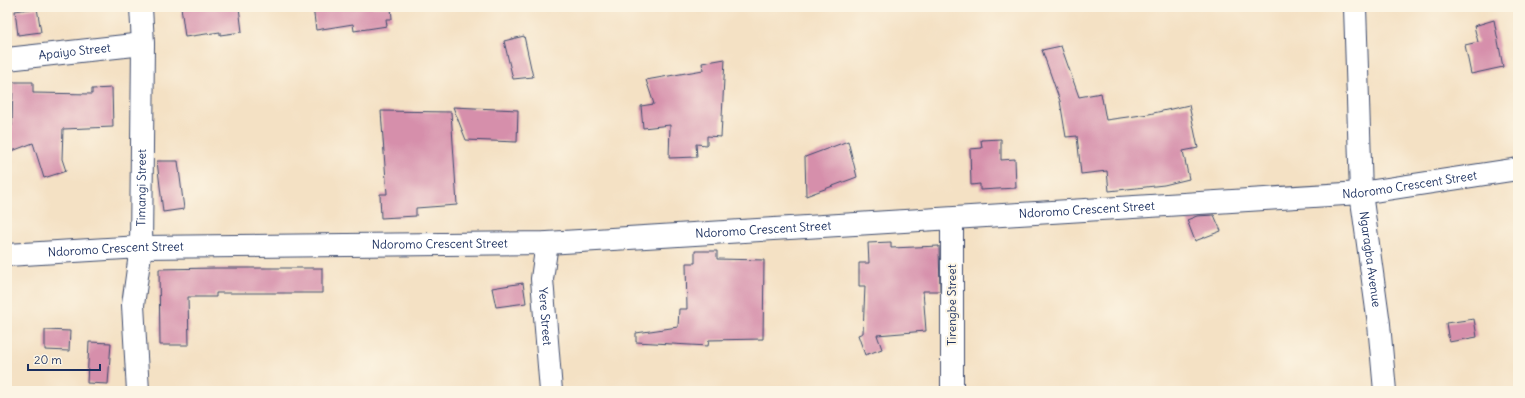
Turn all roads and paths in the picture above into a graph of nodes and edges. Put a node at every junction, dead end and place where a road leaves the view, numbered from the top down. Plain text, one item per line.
1 (141, 7) edge
2 (1355, 7) edge
3 (143, 44) junction
4 (7, 59) edge
5 (1518, 169) edge
6 (1361, 193) junction
7 (952, 219) junction
8 (547, 243) junction
9 (141, 247) junction
10 (7, 255) edge
11 (138, 391) edge
12 (551, 391) edge
13 (952, 391) edge
14 (1385, 391) edge

1 - 3 street, Timangi Street
2 - 6 street, Ngaragba Avenue
3 - 4 street, Apaiyo Street
3 - 9 street, Timangi Street
5 - 6 street, Ndoromo Crescent Street
6 - 7 street, Ndoromo Crescent Street
6 - 14 street, Ngaragba Avenue
7 - 8 street, Ndoromo Crescent Street
7 - 13 street, Tirengbe Street
8 - 9 street, Ndoromo Crescent Street
8 - 12 street, Yere Street
9 - 10 street, Ndoromo Crescent Street
9 - 11 street, Timangi Street

